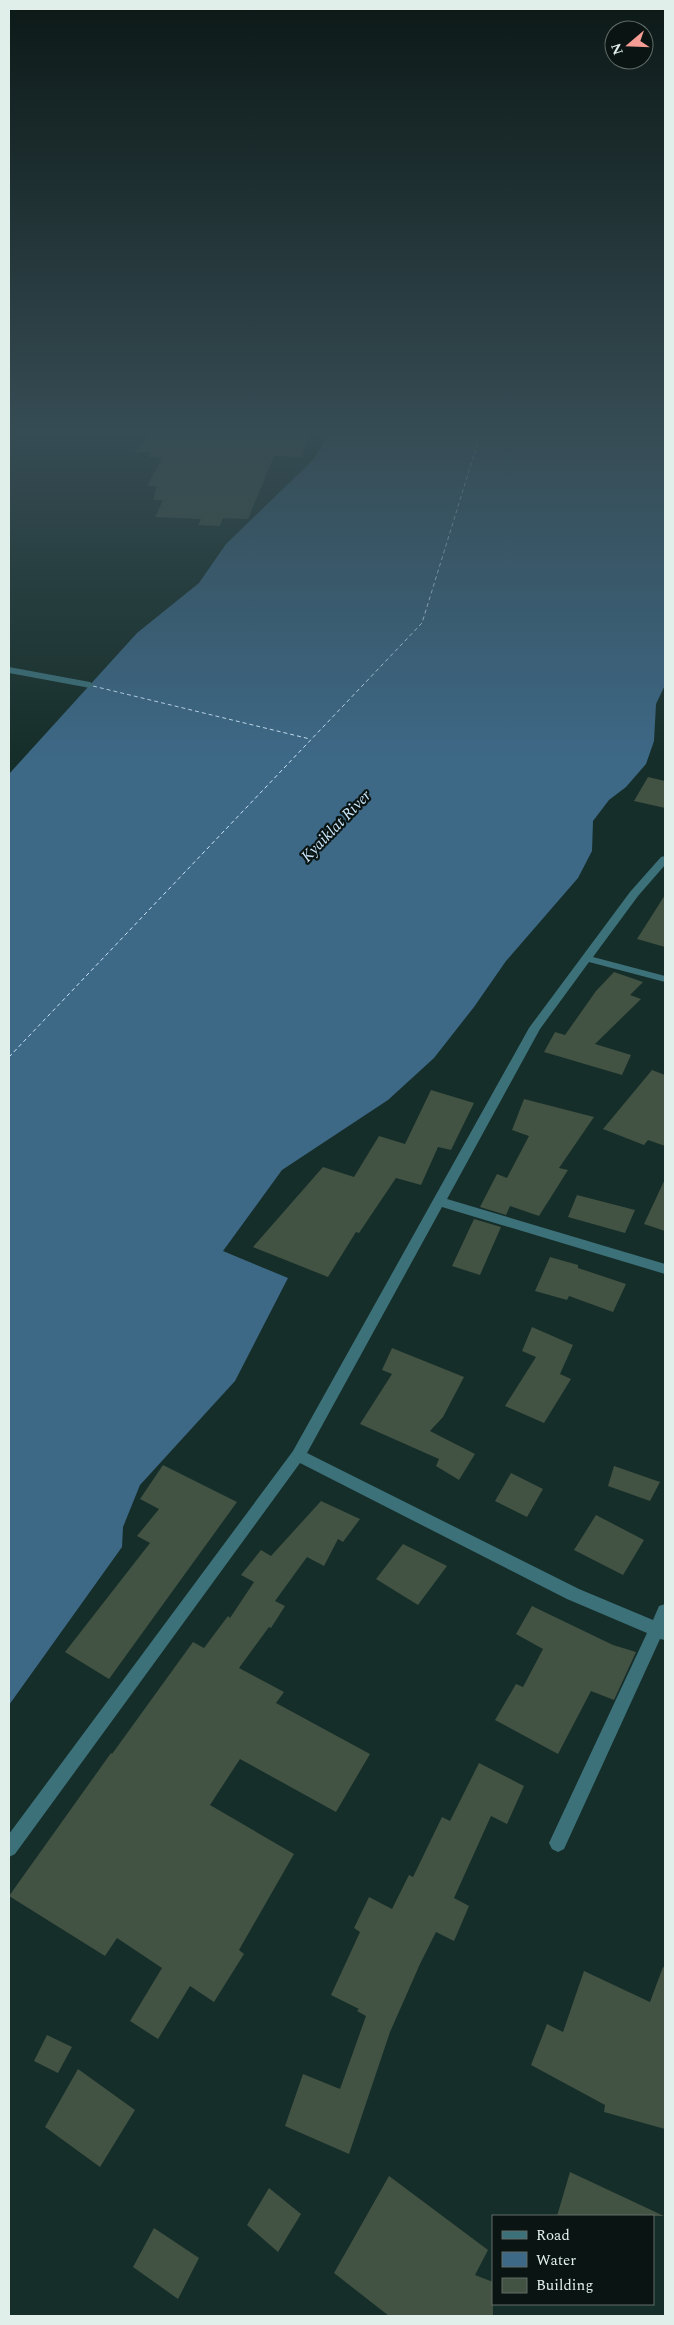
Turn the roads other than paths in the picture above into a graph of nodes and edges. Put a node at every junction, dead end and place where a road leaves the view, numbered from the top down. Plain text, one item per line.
1 (9, 670) edge
2 (90, 685) dead end
3 (665, 859) edge
4 (586, 958) junction
5 (665, 979) edge
6 (439, 1202) junction
7 (665, 1269) edge
8 (298, 1455) junction
9 (665, 1611) edge
10 (661, 1631) edge
11 (558, 1843) dead end
12 (9, 1848) edge

1 - 2 street
3 - 4 street
4 - 5 street
4 - 6 street
6 - 7 street
6 - 8 street
8 - 10 street
8 - 12 street
9 - 10 street
10 - 11 street

